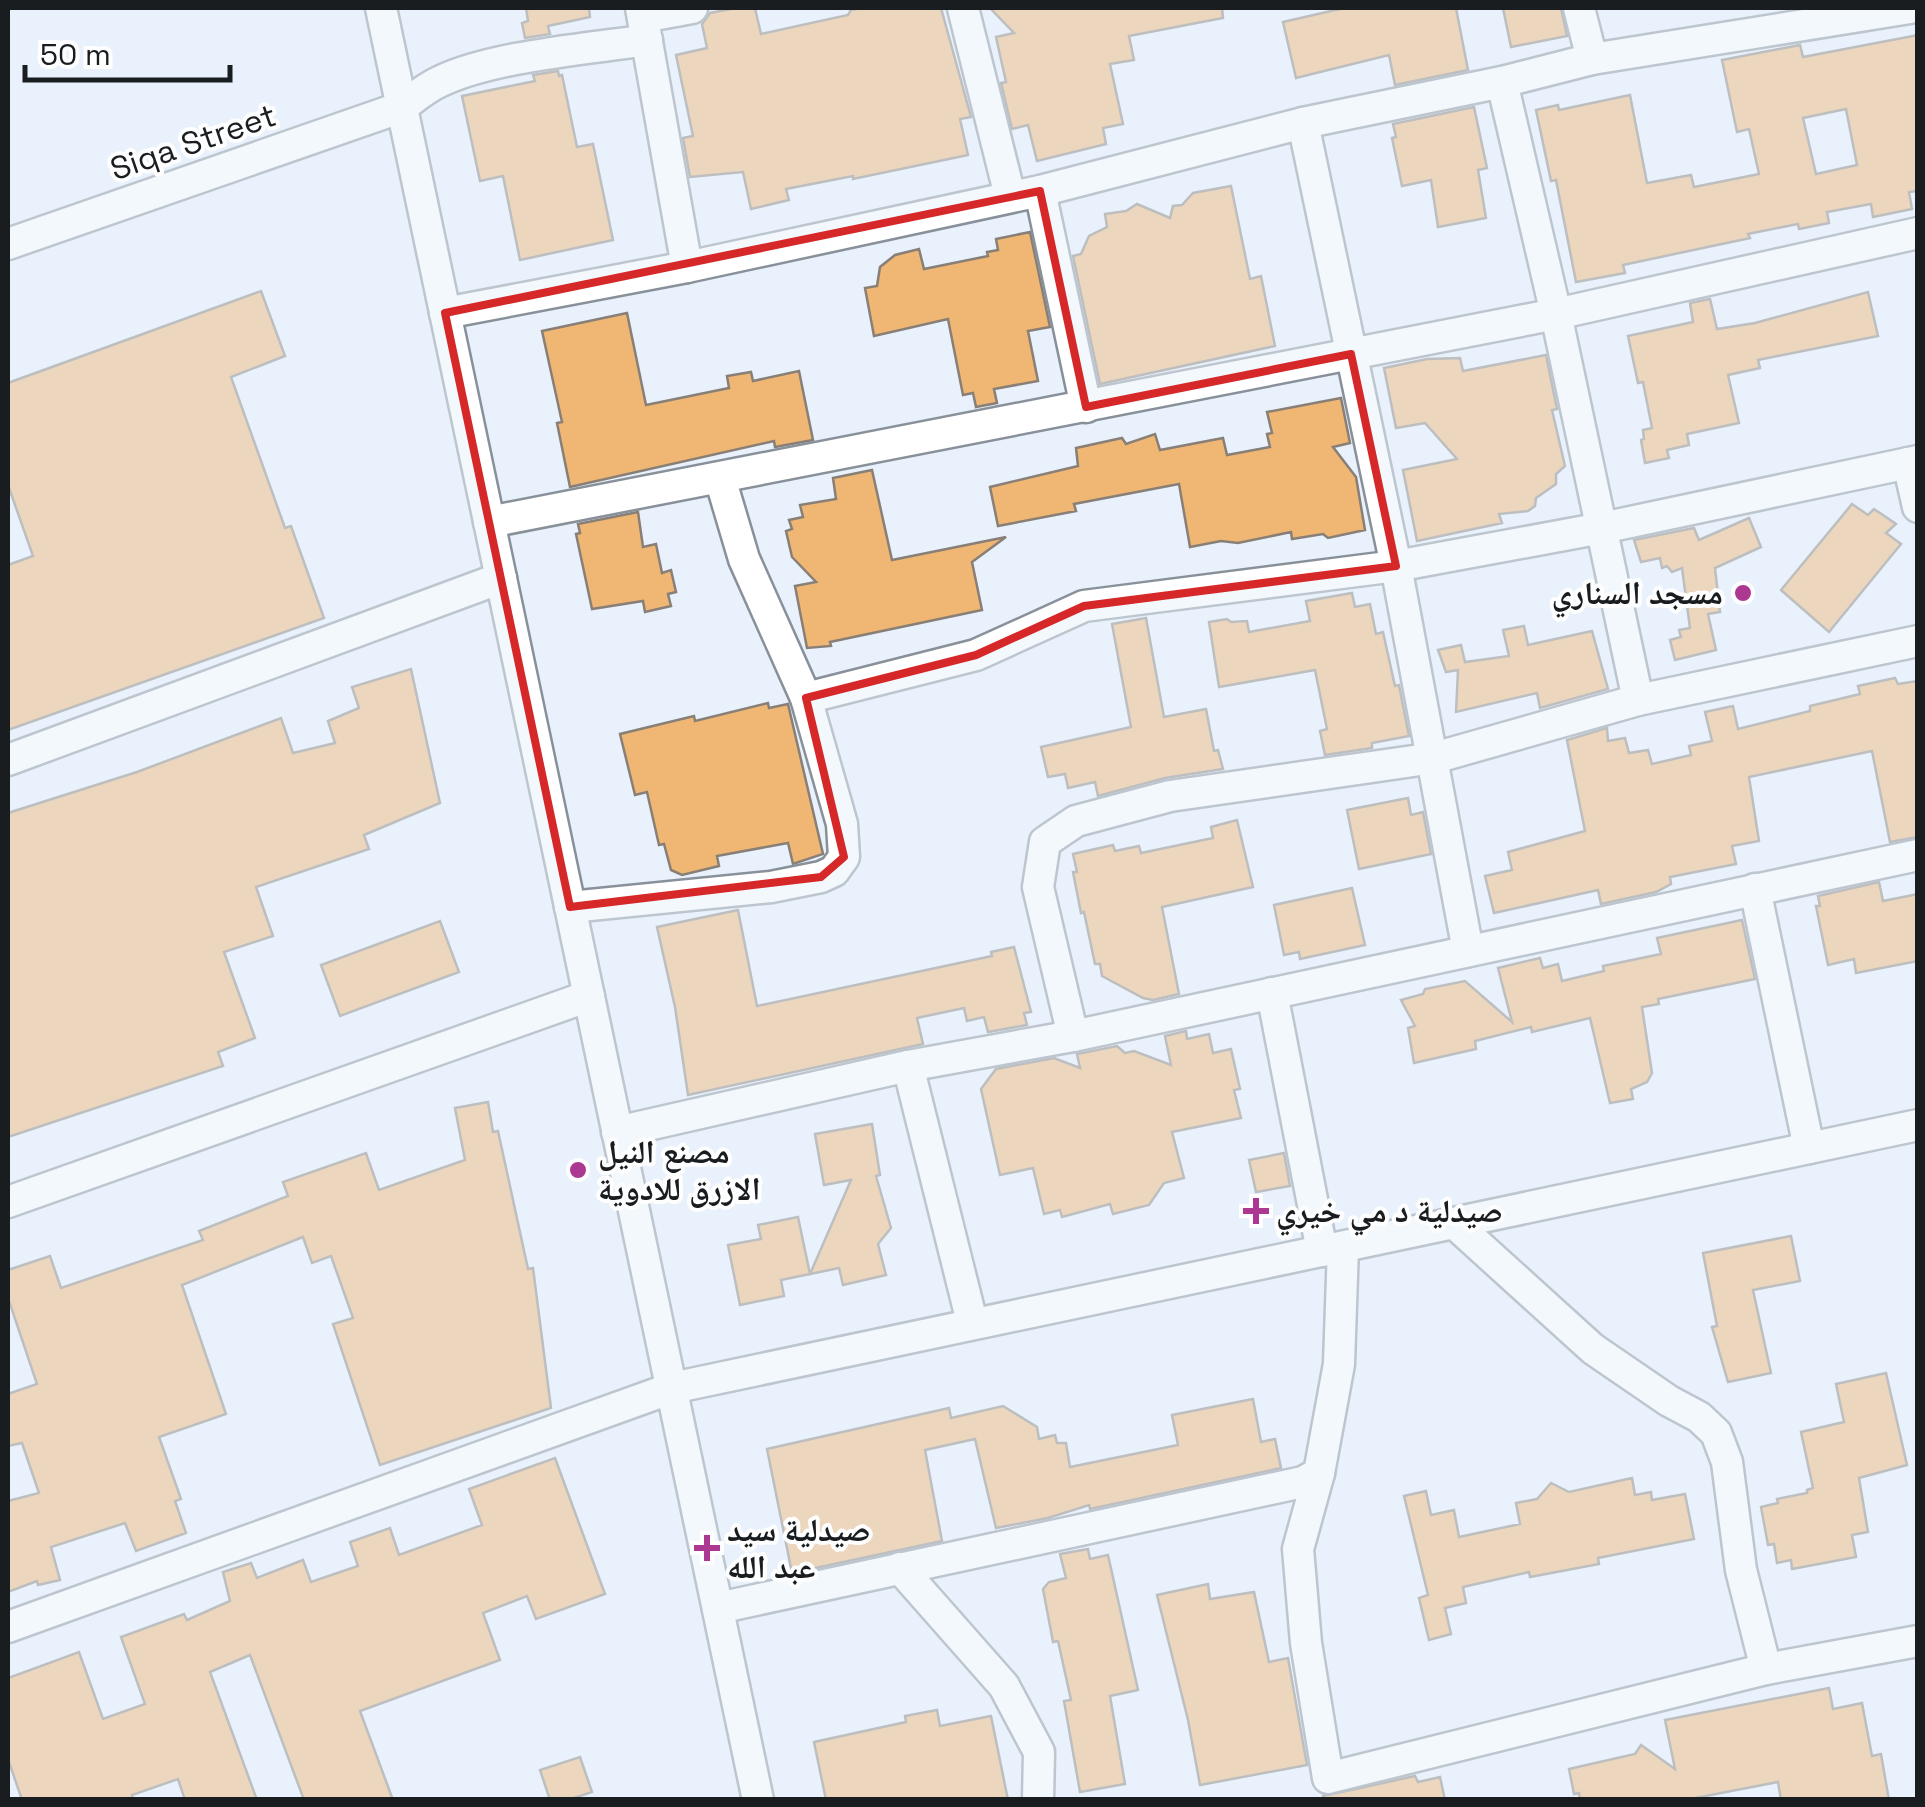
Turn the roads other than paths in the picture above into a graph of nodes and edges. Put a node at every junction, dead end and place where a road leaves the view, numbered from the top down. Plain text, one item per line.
1 (381, 8) edge
2 (692, 8) edge
3 (963, 8) edge
4 (1580, 8) edge
5 (1910, 8) edge
6 (644, 22) edge
7 (1592, 60) junction
8 (1502, 82) junction
9 (402, 107) junction
10 (1303, 122) junction
11 (1025, 194) junction
12 (1918, 234) edge
13 (8, 244) edge
14 (688, 266) junction
15 (445, 313) junction
16 (1556, 314) junction
17 (1351, 354) junction
18 (1086, 407) junction
19 (1913, 462) edge
20 (720, 478) junction
21 (1918, 508) edge
22 (489, 522) junction
23 (1602, 528) junction
24 (1396, 566) junction
25 (501, 578) junction
26 (1918, 641) edge
27 (806, 698) junction
28 (1638, 700) junction
29 (1434, 758) junction
30 (8, 760) edge
31 (1918, 855) edge
32 (1755, 889) junction
33 (570, 907) junction
34 (1468, 951) junction
35 (1272, 993) junction
36 (589, 996) junction
37 (1073, 1036) junction
38 (908, 1066) junction
39 (1918, 1125) edge
40 (618, 1132) junction
41 (1809, 1148) junction
42 (8, 1202) edge
43 (1454, 1223) junction
44 (1332, 1249) junction
45 (972, 1322) junction
46 (672, 1388) junction
47 (1319, 1473) junction
48 (900, 1568) junction
49 (718, 1608) junction
50 (8, 1627) edge
51 (1918, 1640) edge
52 (1766, 1669) junction
53 (758, 1800) edge
54 (1038, 1800) edge

1 - 9 street
2 - 6 street, Siqa Street
3 - 11 street
4 - 7 street
5 - 7 street
6 - 9 street, Siqa Street
6 - 14 street
7 - 8 street
8 - 10 street
8 - 16 street
9 - 13 street, Siqa Street
9 - 15 street
10 - 11 street
10 - 17 street
11 - 14 street
11 - 18 street
12 - 16 street
14 - 15 street
15 - 22 street
16 - 17 street
16 - 23 street
17 - 18 street
17 - 24 street
18 - 20 street
19 - 21 street
19 - 23 street
20 - 22 street
20 - 27 street
22 - 25 street
23 - 24 street
23 - 28 street
24 - 27 street
24 - 29 street
25 - 30 street
25 - 33 street
26 - 28 street
27 - 33 street
28 - 29 street
29 - 34 street
29 - 37 street
31 - 32 street
32 - 34 street
32 - 41 street
33 - 36 street
34 - 35 street
35 - 37 street
35 - 44 street
36 - 40 street
36 - 42 street
37 - 38 street
38 - 40 street
38 - 45 street
39 - 41 street
40 - 46 street
41 - 43 street
43 - 44 street
43 - 52 street
44 - 45 street
44 - 47 street
45 - 46 street
46 - 49 street
46 - 50 street
47 - 48 street
47 - 52 street
48 - 49 street
48 - 54 street
49 - 53 street
51 - 52 street

